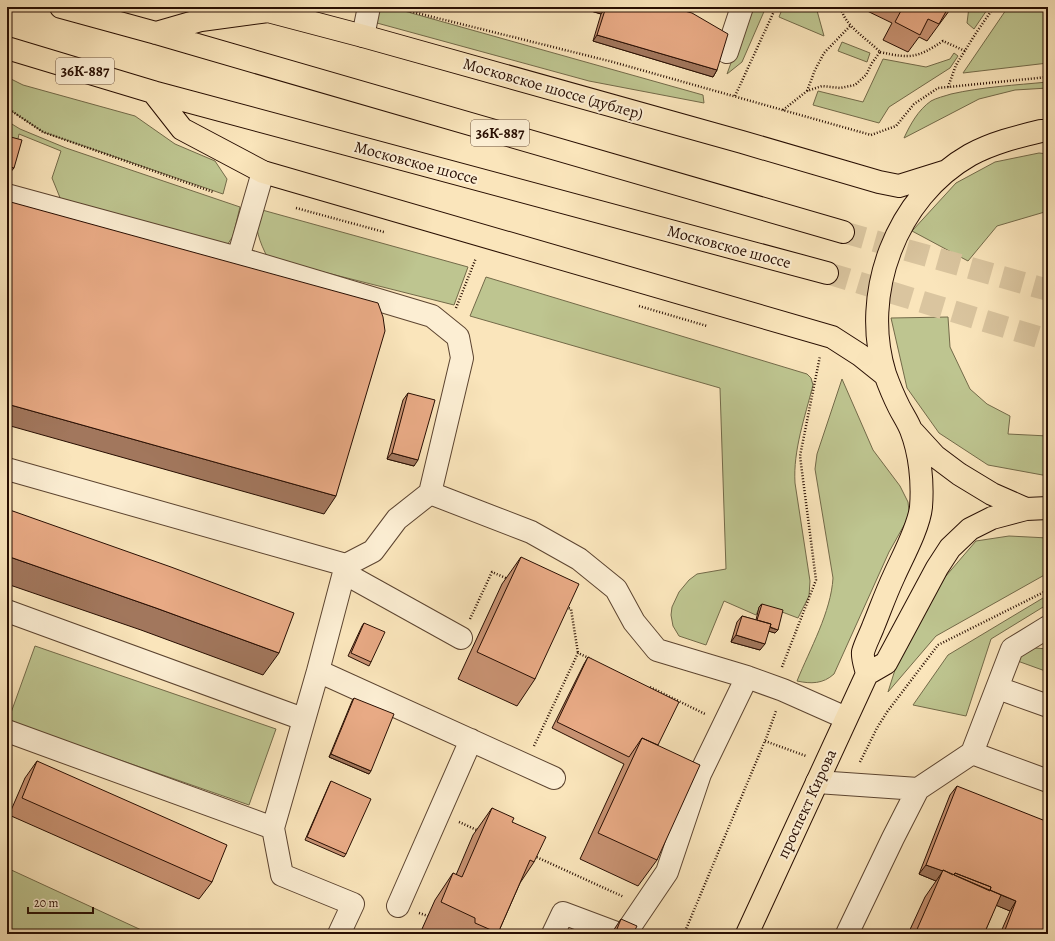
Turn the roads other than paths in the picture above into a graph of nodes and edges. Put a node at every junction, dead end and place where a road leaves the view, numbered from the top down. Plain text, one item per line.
1 (61, 7) edge
2 (369, 7) edge
3 (742, 7) edge
4 (156, 33) junction
5 (363, 36) junction
6 (7, 48) edge
7 (727, 52) edge
8 (153, 92) junction
9 (1048, 131) edge
10 (946, 171) junction
11 (263, 172) junction
12 (7, 195) edge
13 (843, 232) tunnel mouth
14 (238, 258) junction
15 (828, 273) tunnel mouth
16 (885, 375) junction
17 (911, 429) junction
18 (7, 469) edge
19 (430, 493) junction
20 (1048, 508) edge
21 (1026, 509) junction
22 (345, 569) junction
23 (7, 611) edge
24 (1047, 628) edge
25 (461, 638) road end
26 (318, 671) junction
27 (867, 674) junction
28 (747, 677) junction
29 (998, 688) junction
30 (1048, 706) edge
31 (846, 718) junction
32 (303, 719) junction
33 (7, 730) edge
34 (471, 740) junction
35 (972, 753) junction
36 (554, 778) dead end
37 (1048, 781) edge
38 (816, 782) junction
39 (918, 788) junction
40 (273, 828) junction
41 (398, 906) dead end
42 (339, 934) edge
43 (554, 934) edge
44 (619, 934) edge
45 (625, 934) edge
46 (747, 934) edge
47 (847, 934) edge

1 - 4 main road, 36К-887
2 - 5 street
3 - 7 street
4 - 5 main road, Московское шоссе (дублер)
4 - 13 main road, 36К-887
5 - 10 main road, Московское шоссе (дублер)
6 - 8 main road, Московское шоссе / 36К-887
8 - 11 main road
8 - 15 main road, Московское шоссе / 36К-887
9 - 10 main road
10 - 16 main road
11 - 14 street
11 - 16 main road
12 - 14 street
14 - 19 street
16 - 17 main road
17 - 21 main road
17 - 27 main road
18 - 22 street
19 - 22 street
19 - 28 street
20 - 21 main road
21 - 27 main road
22 - 25 street
22 - 26 street
23 - 32 street
24 - 29 street
26 - 32 street
26 - 34 street
27 - 31 main road, проспект Кирова
28 - 31 street
28 - 45 street
29 - 30 street
29 - 35 street
31 - 38 main road, проспект Кирова
32 - 40 street
33 - 40 street
34 - 36 street
34 - 41 street
35 - 37 street
35 - 39 street
38 - 39 street
38 - 46 main road, проспект Кирова
39 - 47 street
40 - 42 street
43 - 44 street

